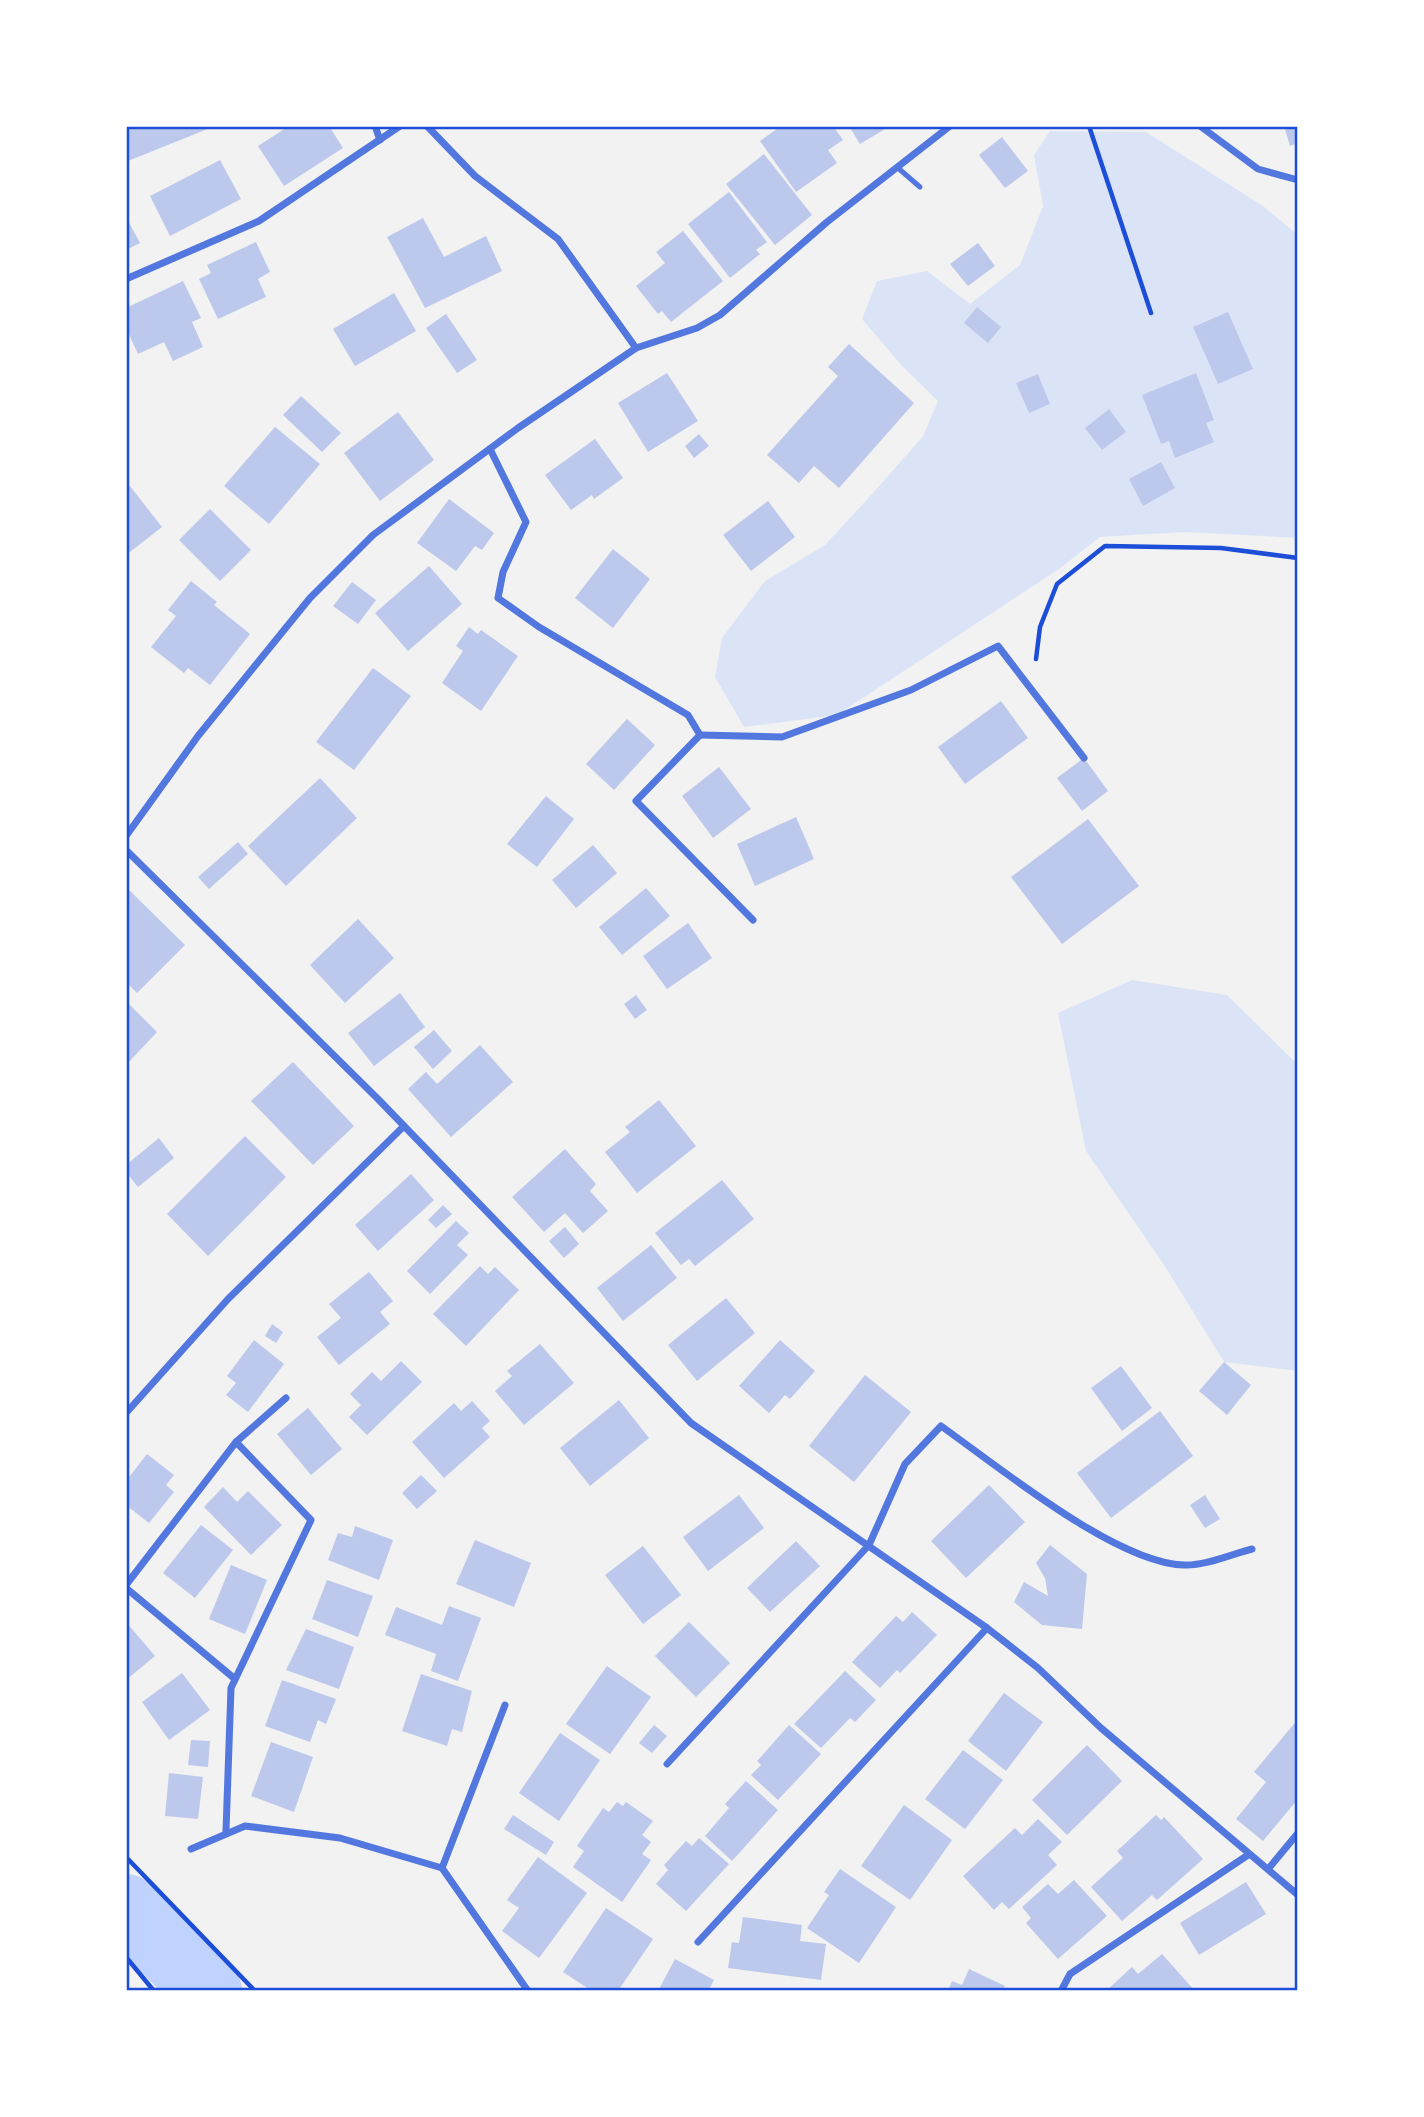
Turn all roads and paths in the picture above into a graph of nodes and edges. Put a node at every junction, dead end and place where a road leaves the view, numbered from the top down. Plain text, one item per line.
1 (375, 126) edge
2 (400, 126) edge
3 (426, 126) edge
4 (950, 126) edge
5 (1089, 126) edge
6 (1200, 126) edge
7 (380, 139) junction
8 (898, 168) junction
9 (1298, 180) edge
10 (920, 187) dead end
11 (126, 279) edge
12 (1151, 313) dead end
13 (636, 348) junction
14 (490, 449) junction
15 (1298, 558) edge
16 (1032, 691) junction
17 (700, 735) junction
18 (1083, 758) dead end
19 (126, 836) edge
20 (126, 850) edge
21 (753, 920) dead end
22 (403, 1127) junction
23 (286, 1398) dead end
24 (126, 1413) edge
25 (236, 1442) junction
26 (869, 1545) junction
27 (1252, 1549) dead end
28 (126, 1587) edge
29 (987, 1628) junction
30 (235, 1679) junction
31 (505, 1705) dead end
32 (667, 1763) dead end
33 (226, 1831) junction
34 (1298, 1833) edge
35 (191, 1849) dead end
36 (1248, 1855) junction
37 (126, 1857) edge
38 (442, 1868) junction
39 (1269, 1868) junction
40 (1298, 1895) edge
41 (698, 1942) dead end
42 (126, 1957) edge
43 (154, 1991) edge
44 (255, 1991) edge
45 (528, 1991) edge
46 (1061, 1991) edge

1 - 7 street
2 - 7 street
3 - 13 street
4 - 8 street
5 - 12 path
6 - 9 street
7 - 11 street
8 - 10 lane
8 - 13 street
13 - 14 street
14 - 17 street
14 - 19 street
15 - 16 path
16 - 17 street
16 - 18 street
17 - 21 street
20 - 22 street
22 - 24 street
22 - 26 street
23 - 25 street
25 - 28 street
25 - 30 street
26 - 27 street
26 - 29 street
26 - 32 street
28 - 30 street
29 - 36 street
29 - 41 street
30 - 33 street
31 - 38 street
33 - 35 street
33 - 38 street
34 - 39 street
36 - 39 street
36 - 46 street
37 - 44 path
38 - 45 street
39 - 40 street
42 - 43 path

